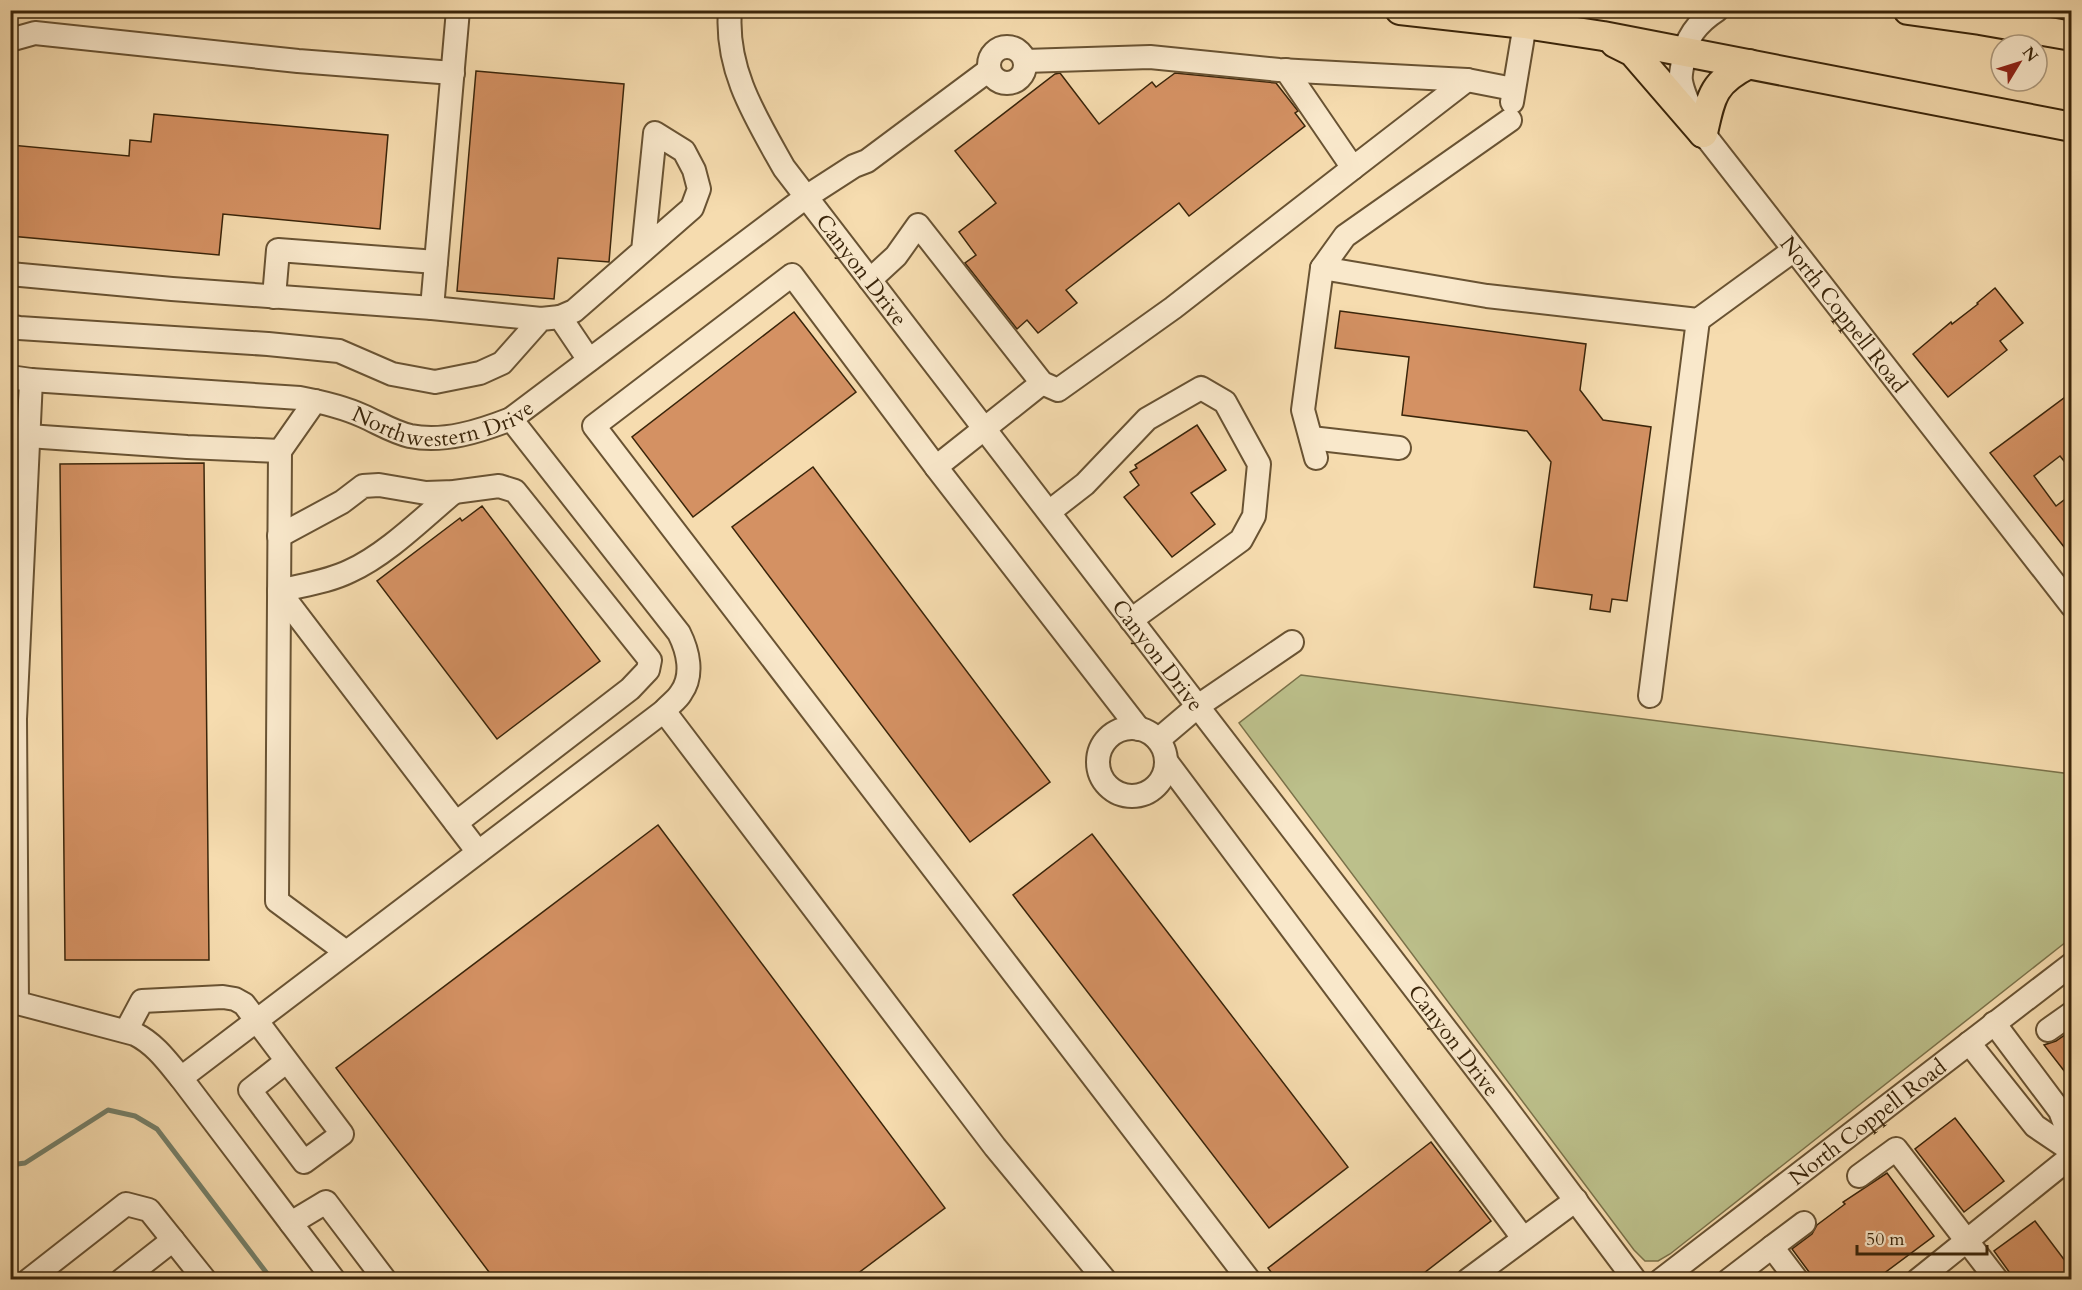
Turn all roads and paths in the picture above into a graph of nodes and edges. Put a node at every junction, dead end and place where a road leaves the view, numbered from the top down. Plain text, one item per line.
1 (458, 10) edge
2 (730, 10) edge
3 (1401, 10) edge
4 (1717, 10) edge
5 (1908, 10) edge
6 (1525, 24) junction
7 (1602, 36) junction
8 (2072, 36) edge
9 (10, 40) edge
10 (1683, 51) junction
11 (1749, 64) junction
12 (1286, 70) junction
13 (453, 73) junction
14 (1467, 80) junction
15 (1512, 104) junction
16 (2072, 127) edge
17 (1703, 133) junction
18 (1353, 168) junction
19 (806, 197) junction
20 (1794, 250) junction
21 (644, 251) dead end
22 (436, 262) junction
23 (1322, 268) junction
24 (10, 274) edge
25 (870, 280) junction
26 (273, 297) junction
27 (432, 308) junction
28 (551, 318) junction
29 (1698, 320) junction
30 (10, 326) edge
31 (589, 360) junction
32 (21, 378) edge
33 (1042, 383) junction
34 (315, 401) junction
35 (511, 419) junction
36 (983, 427) junction
37 (28, 436) junction
38 (1399, 448) dead end
39 (280, 450) junction
40 (936, 467) junction
41 (454, 492) junction
42 (1049, 512) junction
43 (279, 536) junction
44 (279, 591) junction
45 (2072, 606) edge
46 (1131, 620) junction
47 (1292, 642) dead end
48 (1650, 696) dead end
49 (1198, 706) junction
50 (664, 711) junction
51 (13, 719) edge
52 (1154, 743) junction
53 (456, 823) junction
54 (478, 852) junction
55 (346, 952) junction
56 (2072, 964) edge
57 (14, 1002) edge
58 (2072, 1013) edge
59 (257, 1020) junction
60 (1994, 1023) junction
61 (2048, 1030) dead end
62 (126, 1031) junction
63 (1969, 1043) junction
64 (287, 1061) dead end
65 (181, 1078) junction
66 (2072, 1143) edge
67 (2072, 1151) edge
68 (2072, 1156) edge
69 (1859, 1176) dead end
70 (1576, 1200) junction
71 (291, 1223) junction
72 (1804, 1223) dead end
73 (1522, 1238) junction
74 (173, 1240) junction
75 (1968, 1240) junction
76 (1772, 1247) junction
77 (29, 1280) edge
78 (122, 1280) edge
79 (205, 1280) edge
80 (334, 1280) edge
81 (385, 1280) edge
82 (1105, 1280) edge
83 (1249, 1280) edge
84 (1468, 1280) edge
85 (1635, 1280) edge
86 (1661, 1280) edge
87 (1729, 1280) edge
88 (1797, 1280) edge
89 (1918, 1280) edge
90 (1997, 1280) edge

1 - 13 street
2 - 19 street, Canyon Drive
3 - 6 main road
4 - 10 street, North Coppell Road
5 - 8 main road
6 - 7 main road
6 - 15 street
7 - 10 main road
7 - 17 main road
9 - 13 street
10 - 11 main road
10 - 17 street, North Coppell Road
11 - 16 main road
11 - 17 main road
12 - 14 street
12 - 18 street
12 - 19 street, Northwestern Drive
13 - 22 street
14 - 15 street
14 - 18 street
15 - 23 street
17 - 20 street, North Coppell Road
18 - 33 street
19 - 25 street, Canyon Drive
19 - 31 street, Northwestern Drive
20 - 29 street
20 - 45 street, North Coppell Road
21 - 28 street
22 - 26 street
22 - 27 street
23 - 29 street
23 - 38 street
24 - 26 street
25 - 33 street
25 - 36 street, Canyon Drive
26 - 27 street
27 - 28 street
28 - 30 street
28 - 31 street
29 - 48 street
31 - 35 street, Northwestern Drive
32 - 34 street, Northwestern Drive
32 - 37 street
33 - 36 street
34 - 35 street, Northwestern Drive
34 - 39 street
35 - 50 street
36 - 40 street
36 - 42 street, Canyon Drive
37 - 39 street
37 - 51 street
39 - 43 street
40 - 52 street
40 - 83 street
41 - 43 street
41 - 44 street
41 - 53 street
42 - 46 street, Canyon Drive
42 - 46 street
43 - 44 street
44 - 53 street
44 - 55 street
46 - 49 street, Canyon Drive
47 - 49 street
49 - 52 street
49 - 70 street, Canyon Drive
50 - 54 street
50 - 82 street
51 - 57 street
52 - 73 street
53 - 54 street
54 - 55 street
55 - 59 street
56 - 60 street, North Coppell Road
57 - 62 street
58 - 61 street
59 - 62 street
59 - 64 street
59 - 65 street
60 - 63 street, North Coppell Road
60 - 66 street
62 - 65 street
63 - 67 street
63 - 86 street, North Coppell Road
65 - 71 street
68 - 75 street
69 - 75 street
70 - 73 street
70 - 85 street, Canyon Drive
71 - 80 street
71 - 81 street
72 - 76 street
73 - 84 street
74 - 77 street
74 - 78 street
74 - 79 street
75 - 89 street
75 - 90 street
76 - 87 street
76 - 88 street

